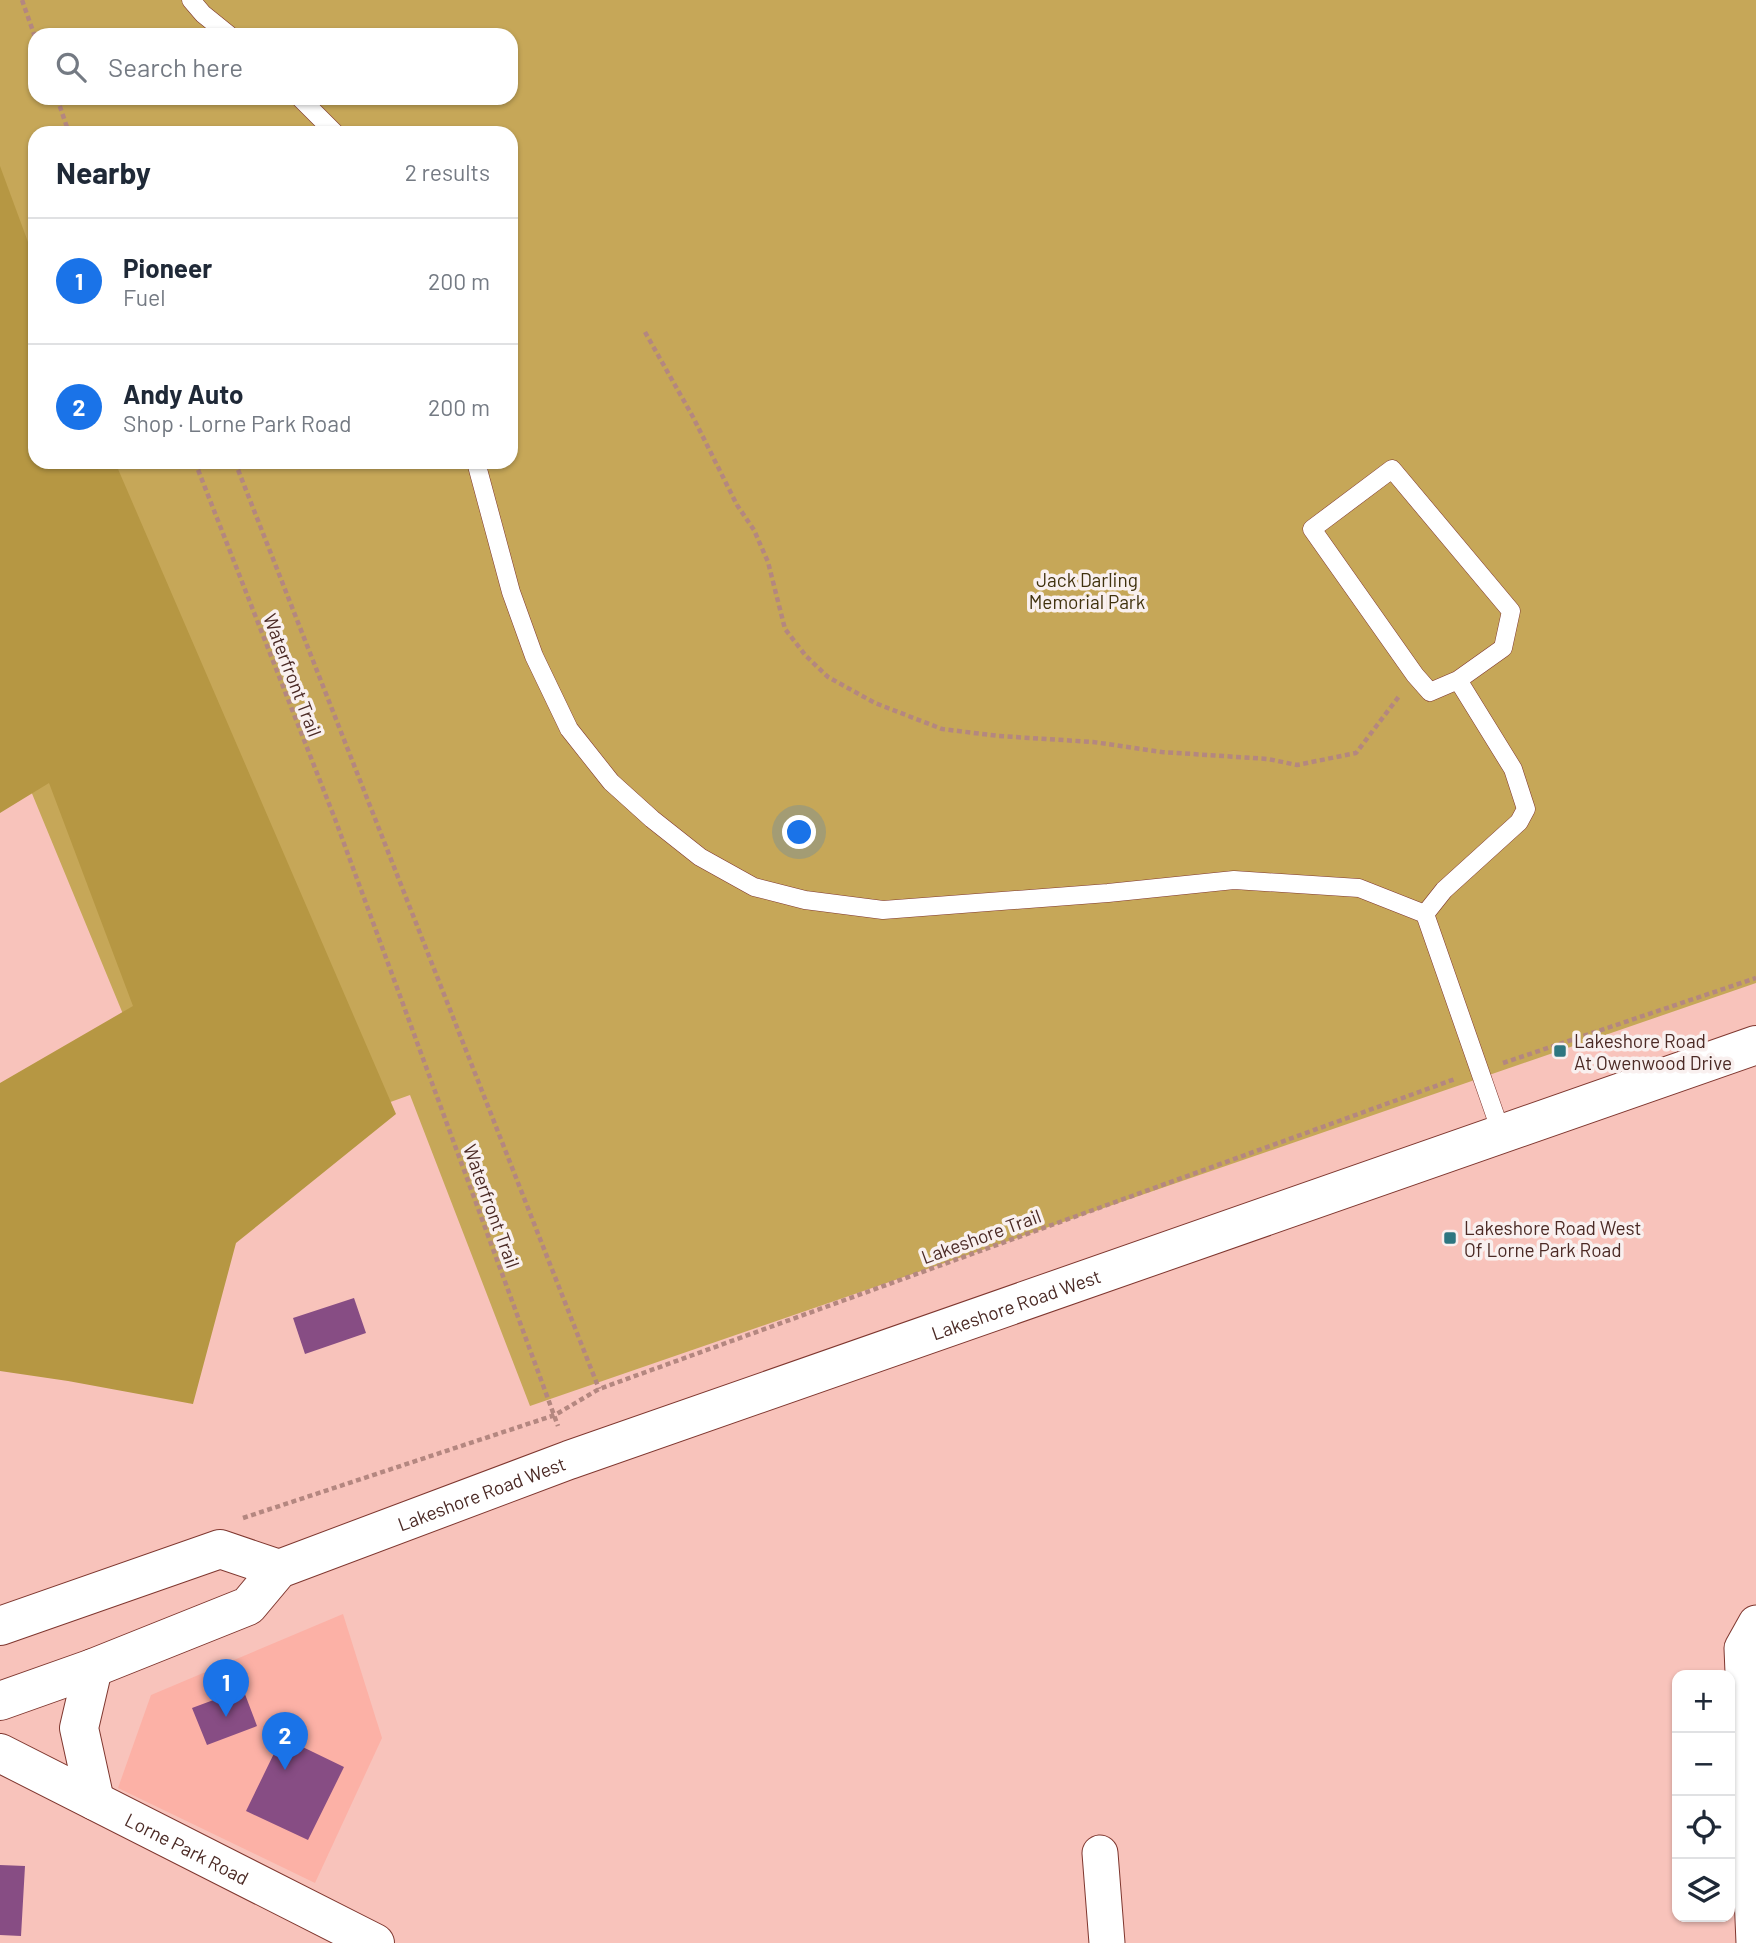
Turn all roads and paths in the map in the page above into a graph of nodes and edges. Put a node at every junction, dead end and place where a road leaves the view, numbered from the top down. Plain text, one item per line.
1 (22, 0) edge
2 (191, 0) edge
3 (32, 28) edge
4 (220, 28) edge
5 (59, 105) edge
6 (307, 105) edge
7 (67, 126) edge
8 (328, 126) edge
9 (645, 332) dead end
10 (198, 469) edge
11 (238, 469) edge
12 (478, 469) edge
13 (1415, 675) junction
14 (1458, 680) junction
15 (1425, 915) junction
16 (1756, 978) edge
17 (1756, 1045) edge
18 (1532, 1053) dead end
19 (1420, 1091) dead end
20 (1502, 1135) junction
21 (599, 1389) junction
22 (555, 1415) junction
23 (238, 1520) dead end
24 (279, 1569) junction
25 (1756, 1623) edge
26 (0, 1626) edge
27 (93, 1668) junction
28 (0, 1701) edge
29 (0, 1753) edge
30 (95, 1801) junction
31 (1100, 1853) dead end
32 (375, 1943) edge
33 (1107, 1943) edge
34 (1754, 1943) edge

1 - 3 path
2 - 4 lane
5 - 7 path
6 - 8 lane
9 - 13 path
10 - 22 path, Waterfront Trail
11 - 21 path
12 - 15 lane
13 - 14 lane
13 - 14 lane
14 - 15 lane
15 - 20 lane
16 - 18 path
17 - 20 main road, Lakeshore Road West
19 - 21 path, Lakeshore Trail
20 - 24 main road, Lakeshore Road West
21 - 22 path, Lakeshore Trail
22 - 23 path
24 - 26 main road
24 - 27 main road, Lakeshore Road West
25 - 34 street
27 - 28 main road, Lakeshore Road West
27 - 30 main road
29 - 30 main road, Lorne Park Road
30 - 32 main road, Lorne Park Road
31 - 33 street

